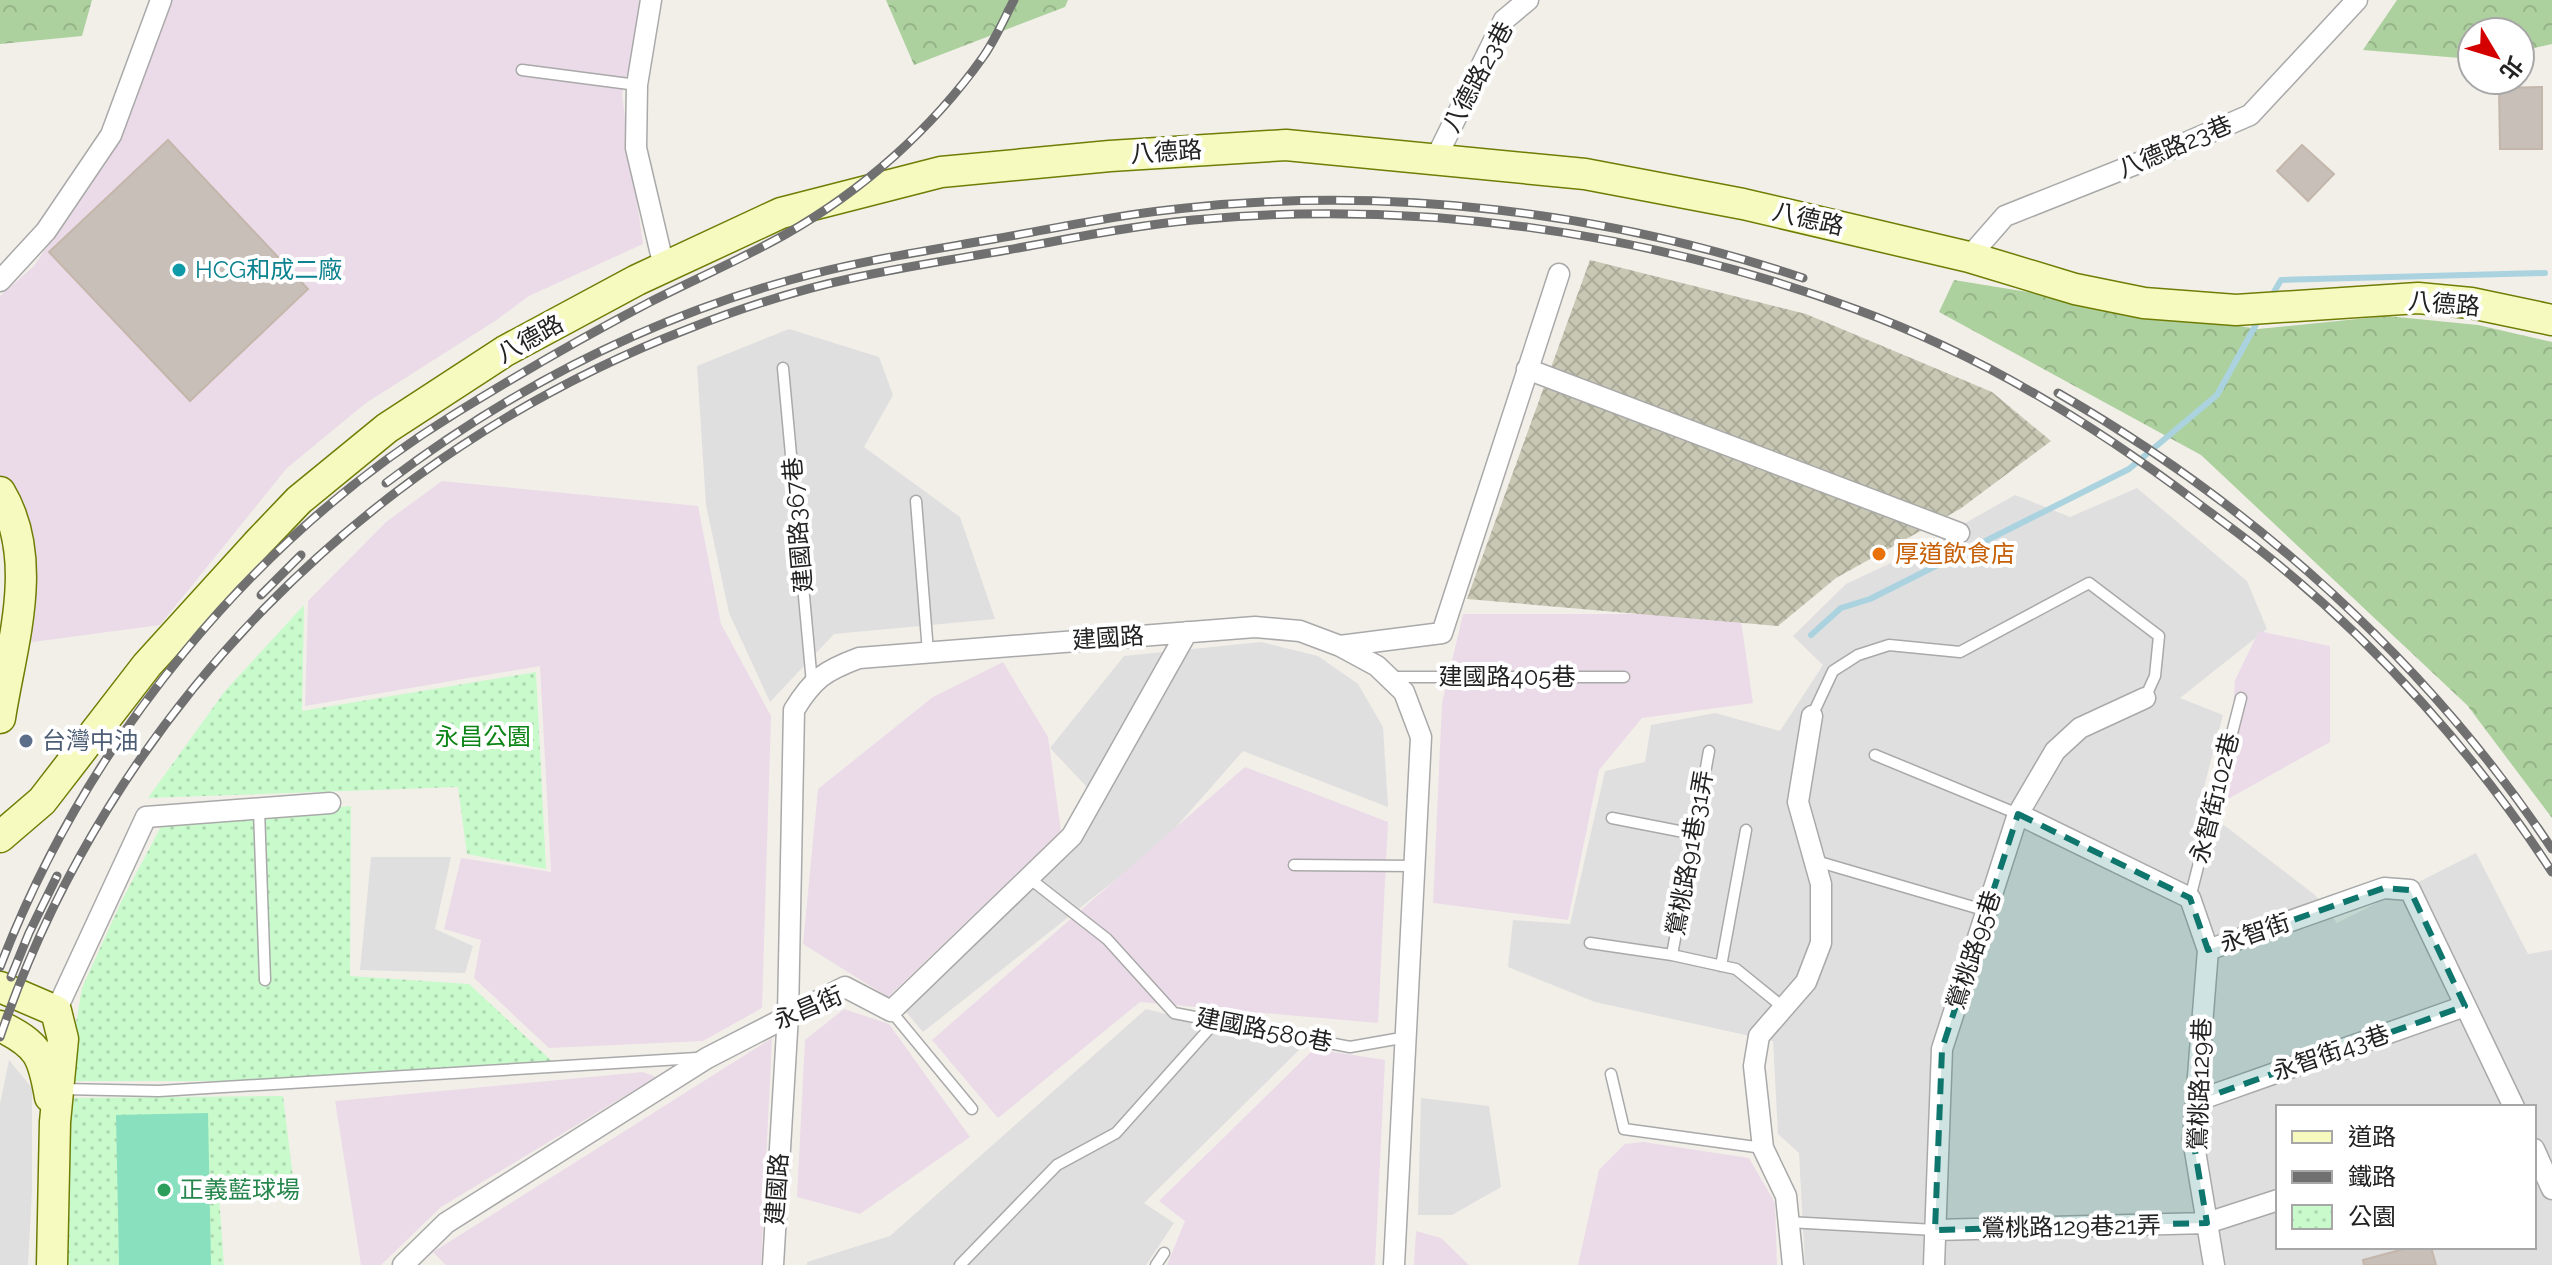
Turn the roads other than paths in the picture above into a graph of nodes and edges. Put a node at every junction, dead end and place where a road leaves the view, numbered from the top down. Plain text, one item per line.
1 (161, 0) edge
2 (651, 0) edge
3 (1528, 0) edge
4 (2357, 0) edge
5 (522, 70) dead end
6 (637, 85) junction
7 (1435, 160) junction
8 (1969, 257) junction
9 (664, 267) junction
10 (1559, 274) dead end
11 (0, 281) edge
12 (2552, 320) edge
13 (783, 368) dead end
14 (1527, 369) junction
15 (0, 492) edge
16 (916, 501) dead end
17 (1959, 533) dead end
18 (1187, 632) junction
19 (1340, 646) junction
20 (928, 652) junction
21 (1389, 677) junction
22 (1624, 677) dead end
23 (812, 683) junction
24 (2145, 698) joint
25 (2241, 698) dead end
26 (1812, 716) joint
27 (0, 718) edge
28 (1709, 751) dead end
29 (1875, 755) dead end
30 (330, 803) dead end
31 (259, 810) junction
32 (2018, 814) junction
33 (1612, 818) dead end
34 (1746, 830) dead end
35 (1694, 834) junction
36 (0, 837) edge
37 (1814, 861) junction
38 (1294, 865) dead end
39 (1415, 866) junction
40 (1029, 878) junction
41 (2190, 898) junction
42 (1987, 911) junction
43 (1590, 943) dead end
44 (2208, 950) junction
45 (1672, 955) junction
46 (1721, 966) junction
47 (265, 980) dead end
48 (0, 987) edge
49 (2465, 1006) junction
50 (1784, 1008) junction
51 (56, 1011) junction
52 (891, 1011) junction
53 (788, 1015) junction
54 (1216, 1021) junction
55 (0, 1026) edge
56 (1407, 1037) junction
57 (707, 1058) junction
58 (1611, 1074) dead end
59 (58, 1089) junction
60 (2196, 1101) junction
61 (2513, 1105) edge
62 (972, 1109) dead end
63 (55, 1122) junction
64 (1763, 1148) junction
65 (2536, 1153) edge
66 (2552, 1189) edge
67 (2276, 1201) edge
68 (1788, 1222) junction
69 (2207, 1223) junction
70 (1935, 1230) junction
71 (1164, 1253) dead end
72 (409, 1263) edge
73 (52, 1265) edge
74 (773, 1265) edge
75 (960, 1265) edge
76 (1156, 1265) edge
77 (1394, 1265) edge
78 (1793, 1265) edge
79 (1934, 1265) edge
80 (2214, 1265) edge

1 - 11 street
2 - 6 street
3 - 7 street, 八德路23巷
4 - 8 street, 八德路23巷
5 - 6 lane
6 - 9 street
7 - 8 main road, 八德路
7 - 9 main road, 八德路
8 - 12 main road, 八德路
9 - 36 main road, 八德路
10 - 14 street
13 - 23 lane, 建國路367巷
14 - 17 street
14 - 19 street
15 - 27 main road
16 - 20 lane
18 - 19 street, 建國路
18 - 20 street, 建國路
18 - 40 street
19 - 21 street, 建國路
20 - 23 street, 建國路
21 - 22 lane, 建國路405巷
21 - 39 street, 建國路
23 - 53 street, 建國路
24 - 26 lane
24 - 32 street, 鶯桃路95巷
25 - 41 lane, 永智街102巷
26 - 37 street
28 - 35 lane, 鶯桃路91巷31弄
29 - 32 lane
30 - 31 street
31 - 47 lane
31 - 51 street
32 - 41 street
32 - 42 street, 鶯桃路95巷
33 - 35 lane
34 - 46 lane
35 - 45 lane, 鶯桃路91巷31弄
37 - 42 lane
37 - 50 street
38 - 39 lane
39 - 56 street, 建國路
40 - 52 street
40 - 54 lane, 建國路580巷
41 - 44 street, 永智街
42 - 70 street, 鶯桃路95巷
43 - 45 lane, 鶯桃路91巷31弄
44 - 49 street, 永智街
44 - 60 street, 鶯桃路129巷
45 - 46 lane, 鶯桃路91巷31弄
46 - 50 lane, 鶯桃路91巷31弄
48 - 51 main road
49 - 60 street, 永智街43巷
49 - 61 street, 永智街
50 - 64 street
51 - 59 main road
52 - 53 street, 永昌街
52 - 62 lane
53 - 57 street, 永昌街
53 - 74 street, 建國路
54 - 56 lane, 建國路580巷
54 - 75 lane
55 - 63 main road
56 - 77 street, 建國路
57 - 59 lane
57 - 72 street, 永昌街
58 - 64 lane
59 - 63 main road
60 - 69 street, 鶯桃路129巷
63 - 73 main road
64 - 68 street
65 - 66 street
67 - 69 street, 鶯桃路129巷21弄
68 - 70 lane
68 - 78 street
69 - 70 street, 鶯桃路129巷21弄
69 - 80 street, 鶯桃路129巷
70 - 79 street, 鶯桃路95巷
71 - 76 lane

